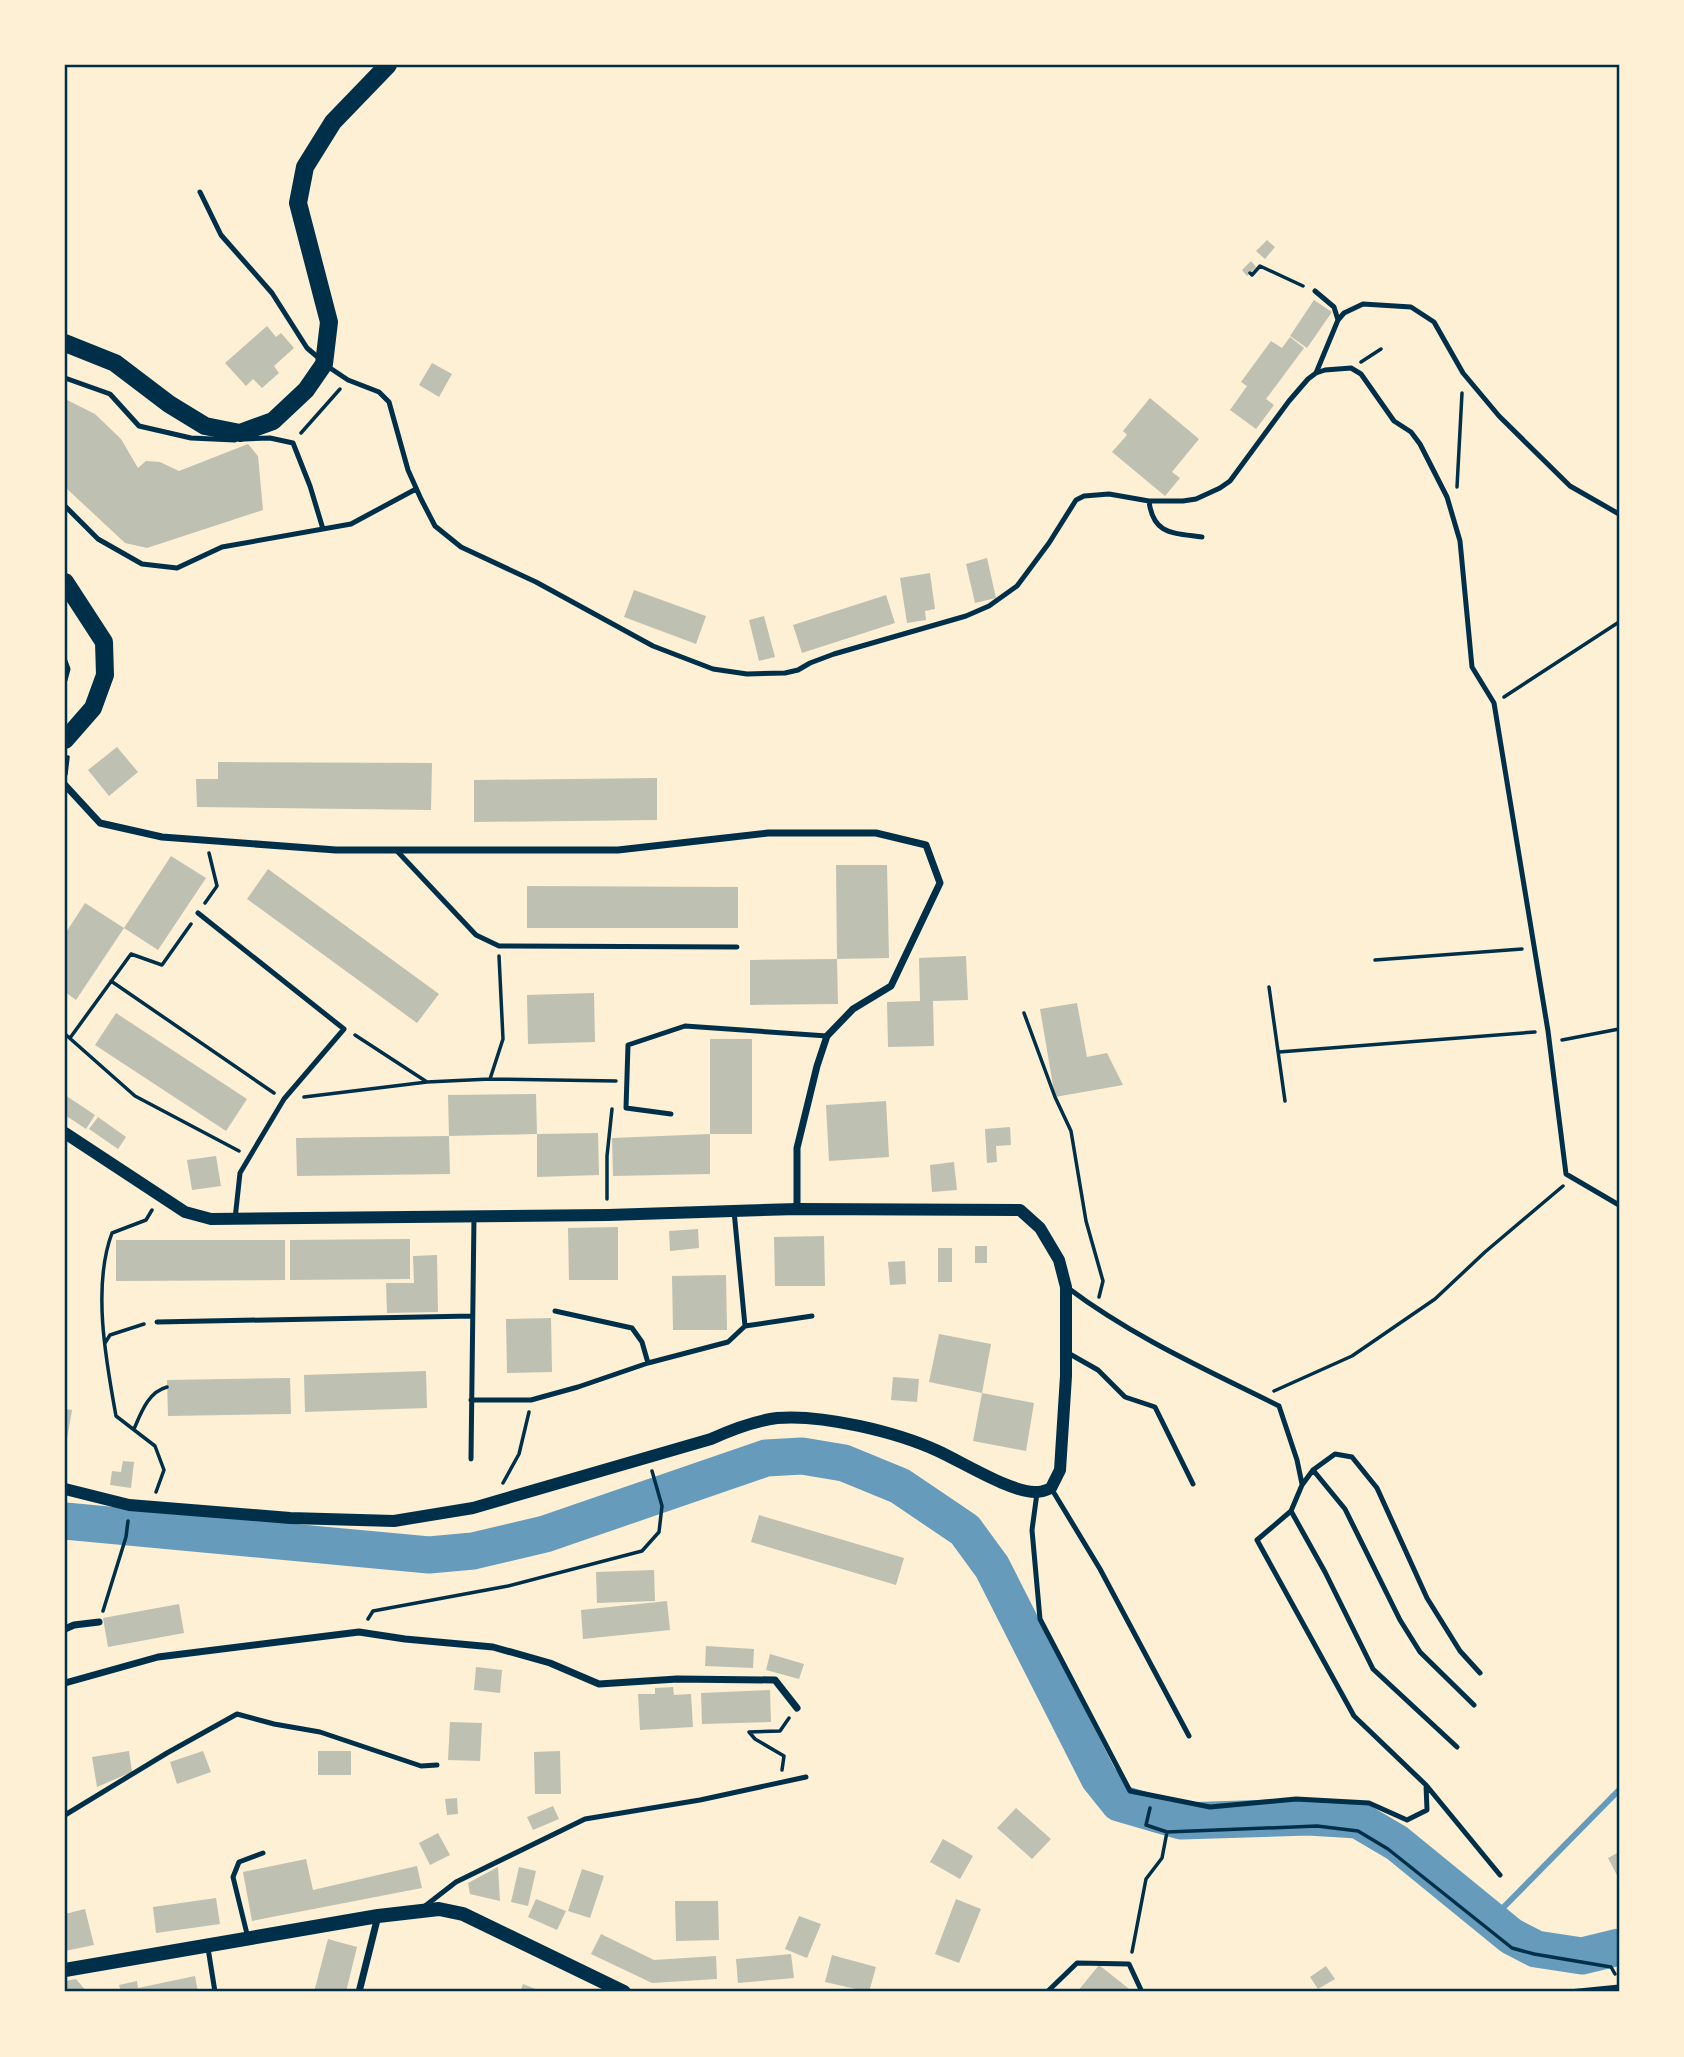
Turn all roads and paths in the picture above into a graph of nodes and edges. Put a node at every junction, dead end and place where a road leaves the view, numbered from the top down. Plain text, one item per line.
1 (388, 65) edge
2 (200, 192) dead end
3 (1250, 273) dead end
4 (1315, 291) joint
5 (1338, 320) junction
6 (65, 343) edge
7 (1381, 349) dead end
8 (324, 364) junction
9 (1351, 368) junction
10 (1316, 373) junction
11 (1463, 373) junction
12 (65, 379) edge
13 (348, 380) junction
14 (293, 443) junction
15 (416, 489) junction
16 (1457, 489) dead end
17 (1149, 501) junction
18 (65, 506) edge
19 (1619, 514) edge
20 (323, 529) junction
21 (1202, 537) dead end
22 (65, 582) edge
23 (1619, 622) edge
24 (65, 661) edge
25 (65, 680) edge
26 (1494, 703) junction
27 (65, 740) edge
28 (65, 785) edge
29 (206, 840) junction
30 (397, 851) junction
31 (198, 914) junction
32 (499, 946) junction
33 (737, 947) dead end
34 (1534, 948) junction
35 (1375, 960) dead end
36 (111, 981) junction
37 (1269, 987) dead end
38 (1024, 1013) dead end
39 (344, 1029) junction
40 (1619, 1029) edge
41 (1548, 1031) junction
42 (65, 1034) edge
43 (827, 1037) junction
44 (70, 1038) junction
45 (1550, 1042) junction
46 (1279, 1052) junction
47 (490, 1079) junction
48 (616, 1081) dead end
49 (427, 1082) junction
50 (284, 1099) junction
51 (1285, 1101) dead end
52 (612, 1106) dead end
53 (671, 1114) dead end
54 (65, 1133) edge
55 (250, 1157) junction
56 (1573, 1178) junction
57 (160, 1196) junction
58 (1619, 1205) edge
59 (797, 1209) junction
60 (734, 1212) junction
61 (608, 1215) junction
62 (474, 1216) junction
63 (235, 1219) junction
64 (1066, 1287) junction
65 (1096, 1309) junction
66 (555, 1311) dead end
67 (472, 1316) junction
68 (812, 1316) dead end
69 (157, 1322) joint
70 (745, 1326) junction
71 (104, 1345) junction
72 (1065, 1351) junction
73 (648, 1363) junction
74 (167, 1387) dead end
75 (1261, 1396) junction
76 (471, 1400) junction
77 (531, 1400) junction
78 (134, 1429) junction
79 (471, 1459) dead end
80 (652, 1470) dead end
81 (1313, 1470) junction
82 (1193, 1484) dead end
83 (1302, 1485) junction
84 (1051, 1488) junction
85 (65, 1489) edge
86 (1037, 1493) junction
87 (492, 1501) junction
88 (151, 1507) junction
89 (1291, 1511) junction
90 (126, 1537) dead end
91 (100, 1622) joint
92 (65, 1629) edge
93 (359, 1632) junction
94 (1480, 1673) dead end
95 (65, 1683) edge
96 (1474, 1705) dead end
97 (797, 1708) joint
98 (1189, 1736) dead end
99 (1457, 1747) dead end
100 (437, 1765) dead end
101 (806, 1777) dead end
102 (780, 1783) junction
103 (1426, 1785) junction
104 (1153, 1795) junction
105 (65, 1815) edge
106 (1167, 1832) junction
107 (263, 1853) dead end
108 (1500, 1875) dead end
109 (420, 1910) junction
110 (378, 1916) junction
111 (248, 1938) junction
112 (208, 1945) junction
113 (1129, 1964) junction
114 (65, 1970) edge
115 (1619, 1981) edge
116 (1619, 1987) edge
117 (215, 1992) edge
118 (359, 1992) edge
119 (624, 1992) edge
120 (1047, 1992) edge
121 (1142, 1992) edge
122 (1569, 1992) edge

1 - 8 main road
2 - 8 lane
3 - 4 path
4 - 5 lane
5 - 10 lane
5 - 11 lane
6 - 8 main road
7 - 9 path
8 - 13 lane
9 - 10 lane
9 - 26 lane
10 - 17 lane
11 - 16 path
11 - 19 lane
12 - 14 lane
13 - 14 path
13 - 15 lane
14 - 20 lane
15 - 17 lane
15 - 20 lane
17 - 21 lane
18 - 20 lane
22 - 27 main road
23 - 26 path
24 - 25 lane
26 - 34 lane
28 - 29 street
29 - 30 street
29 - 31 path
30 - 32 lane
30 - 43 street
31 - 36 path
31 - 39 lane
32 - 33 lane
32 - 47 path
34 - 35 path
34 - 41 lane
36 - 44 path
36 - 50 path
37 - 46 path
38 - 65 path
39 - 49 path
39 - 50 lane
40 - 45 path
41 - 45 lane
41 - 46 path
42 - 44 path
43 - 53 lane
43 - 59 street
44 - 55 path
45 - 56 lane
46 - 51 path
47 - 48 path
47 - 49 path
49 - 50 path
50 - 55 lane
52 - 61 path
54 - 57 street
55 - 63 lane
56 - 58 lane
56 - 75 path
57 - 63 street
57 - 71 path
59 - 60 street
59 - 64 street
60 - 61 street
60 - 70 lane
61 - 62 street
62 - 63 street
62 - 67 lane
64 - 65 lane
64 - 72 street
65 - 75 lane
66 - 73 lane
67 - 69 lane
67 - 76 lane
68 - 70 lane
69 - 71 path
70 - 73 lane
71 - 78 path
72 - 82 lane
72 - 84 street
73 - 77 lane
74 - 78 path
75 - 83 lane
76 - 77 lane
76 - 79 lane
77 - 87 path
78 - 88 path
80 - 93 path
81 - 83 lane
81 - 94 lane
81 - 96 lane
83 - 89 lane
84 - 86 street
84 - 98 lane
85 - 88 street
86 - 87 street
86 - 104 lane
87 - 88 street
89 - 99 lane
89 - 103 lane
90 - 91 path
91 - 92 street
93 - 95 street
93 - 97 street
97 - 102 path
100 - 105 lane
101 - 102 lane
102 - 109 lane
103 - 104 lane
103 - 108 lane
104 - 106 path
106 - 113 path
106 - 115 path
107 - 111 lane
109 - 110 main road
109 - 119 main road
110 - 111 main road
110 - 118 street
111 - 112 main road
112 - 114 main road
112 - 117 lane
113 - 120 lane
113 - 121 lane
116 - 122 lane

